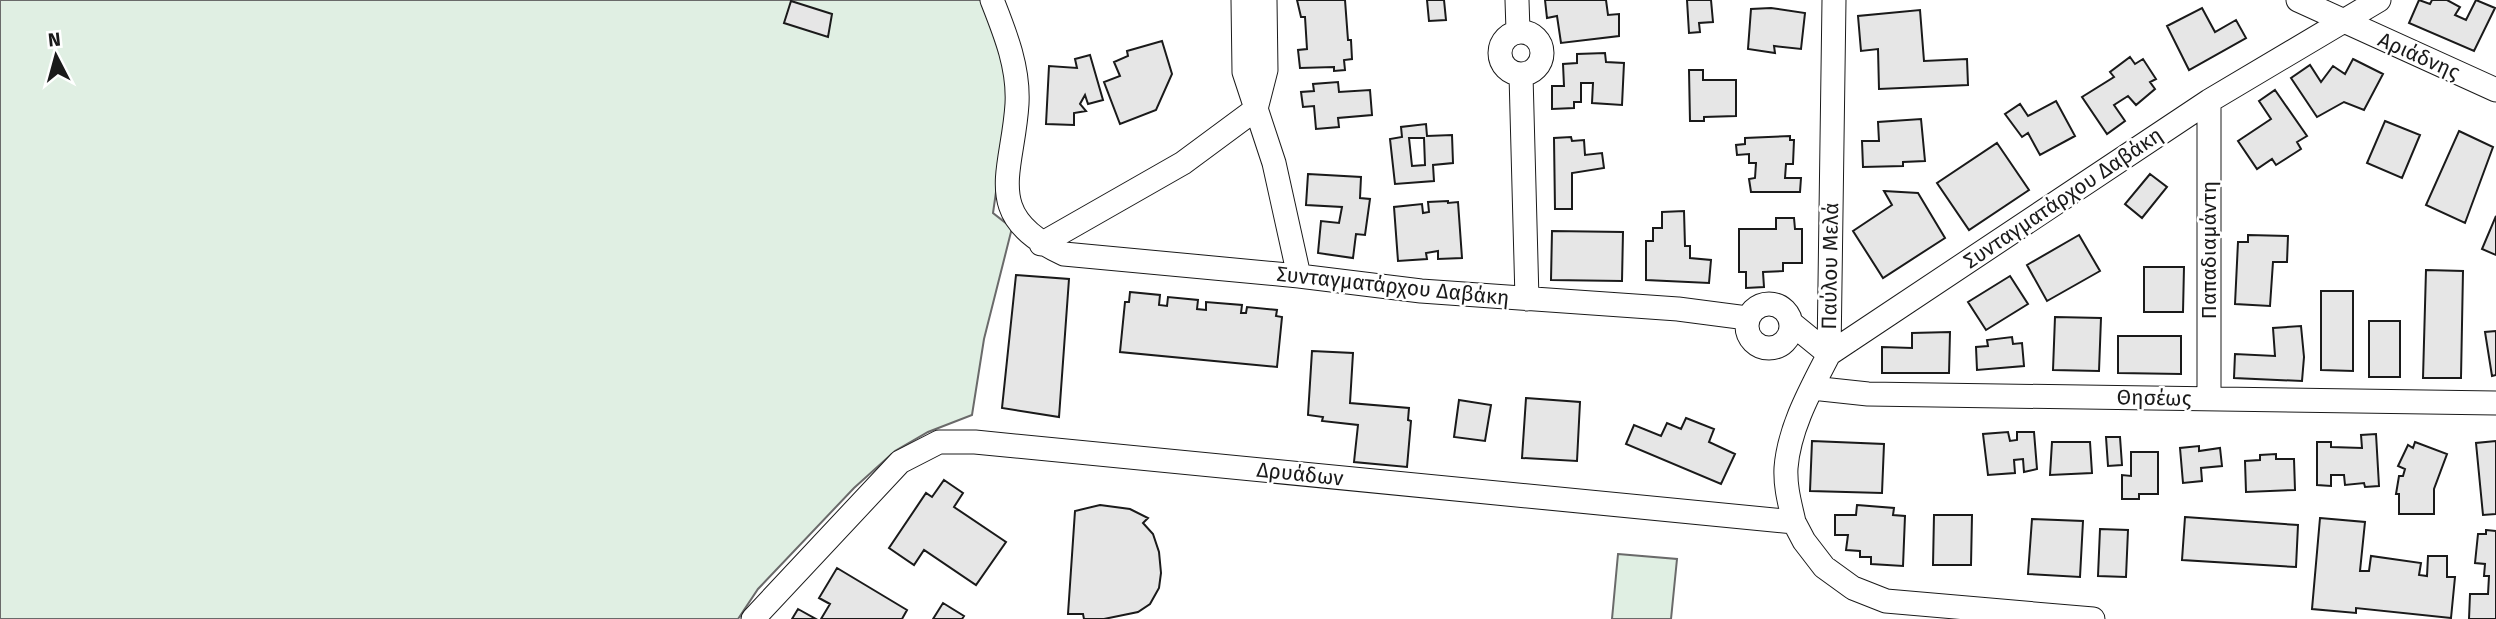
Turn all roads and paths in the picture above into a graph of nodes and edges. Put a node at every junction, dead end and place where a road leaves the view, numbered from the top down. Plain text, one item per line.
1 (992, 0) edge
2 (1243, 0) edge
3 (1265, 0) edge
4 (1517, 0) edge
5 (1834, 0) edge
6 (2298, 0) edge
7 (2379, 0) edge
8 (2343, 22) junction
9 (1518, 32) junction
10 (1521, 75) junction
11 (2496, 90) edge
12 (2209, 101) junction
13 (1256, 109) junction
14 (1041, 244) junction
15 (1299, 276) junction
16 (1527, 299) junction
17 (1747, 318) junction
18 (1791, 323) junction
19 (1829, 354) junction
20 (1812, 388) junction
21 (2209, 398) junction
22 (2496, 402) edge
23 (1794, 522) junction
24 (1886, 601) junction
25 (754, 619) edge
26 (1910, 619) edge
27 (2093, 619) edge

1 - 14 street
2 - 13 street
3 - 13 street
4 - 9 street
5 - 19 street, Παύλου Μελά
6 - 8 street, Αριάδνης
7 - 8 street, Συνταγματάρχου Δαβάκη
8 - 11 street, Αριάδνης
8 - 12 street, Συνταγματάρχου Δαβάκη
9 - 10 street
9 - 10 street
10 - 16 street
12 - 19 street, Συνταγματάρχου Δαβάκη
12 - 21 street, Παπαδιαμάντη
13 - 14 street
13 - 15 street
14 - 15 street, Συνταγματάρχου Δαβάκη
15 - 16 street, Συνταγματάρχου Δαβάκη
16 - 17 street, Συνταγματάρχου Δαβάκη
17 - 18 street
17 - 18 street
18 - 19 street
19 - 20 street, Παύλου Μελά
20 - 21 street, Θησέως
20 - 23 street, Παύλου Μελά
21 - 22 street, Θησέως
23 - 24 street
23 - 25 street, Δρυάδων
24 - 26 street
24 - 27 street

